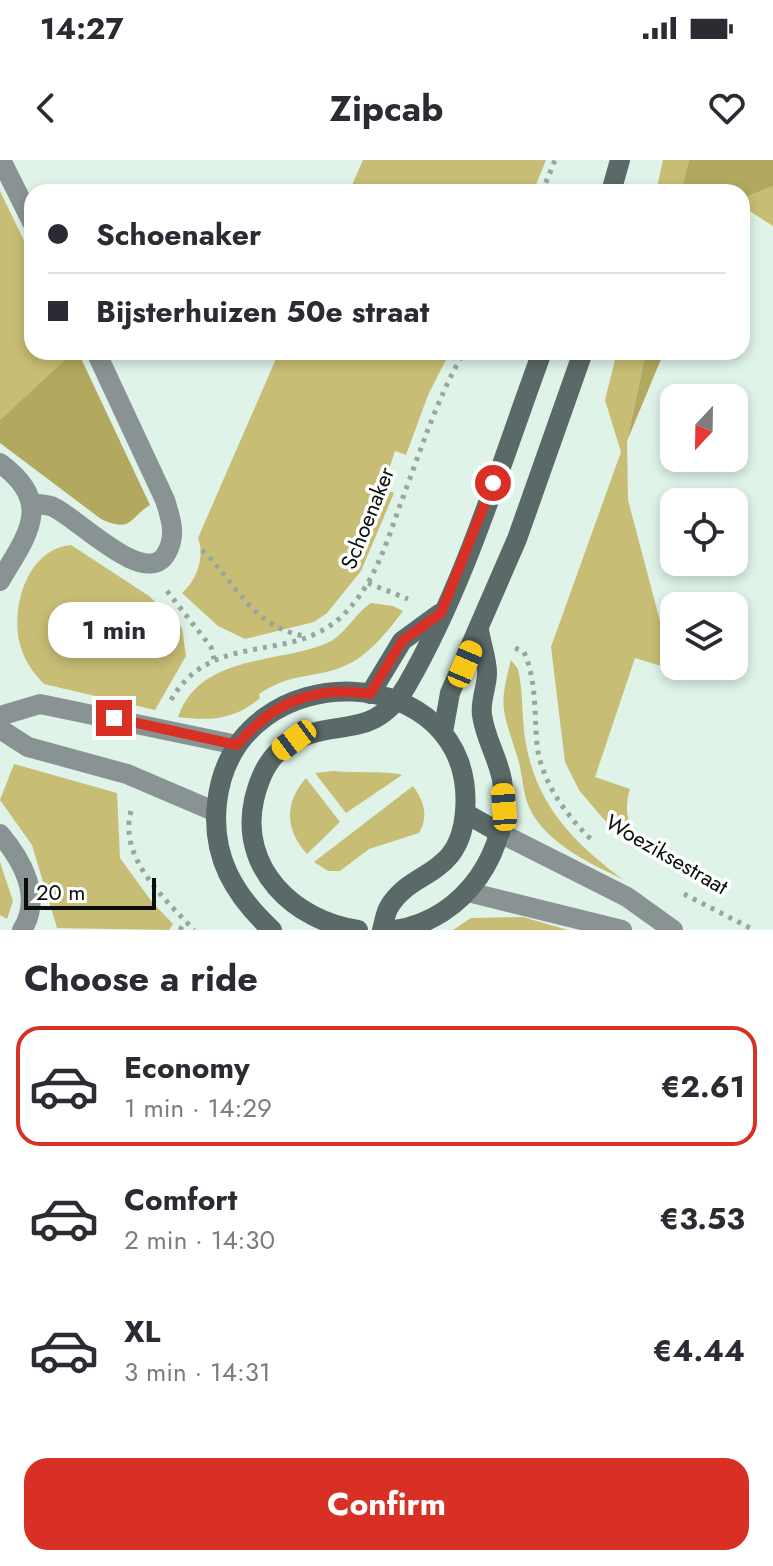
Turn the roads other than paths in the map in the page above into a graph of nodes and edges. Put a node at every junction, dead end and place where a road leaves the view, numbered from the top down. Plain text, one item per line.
1 (1, 160) edge
2 (620, 160) edge
3 (613, 184) edge
4 (24, 206) edge
5 (100, 360) edge
6 (539, 360) edge
7 (580, 360) edge
8 (0, 463) edge
9 (33, 503) junction
10 (0, 581) edge
11 (441, 613) junction
12 (479, 630) junction
13 (370, 694) junction
14 (396, 701) junction
15 (0, 716) edge
16 (0, 729) edge
17 (443, 732) junction
18 (237, 745) junction
19 (216, 812) junction
20 (465, 813) junction
21 (251, 827) junction
22 (500, 833) junction
23 (0, 834) edge
24 (468, 892) junction
25 (318, 924) edge
26 (405, 929) edge
27 (22, 930) edge
28 (272, 930) edge
29 (358, 930) edge
30 (382, 930) edge
31 (622, 930) edge
32 (673, 930) edge

1 - 4 street
2 - 3 main road
5 - 9 street
6 - 11 main road
7 - 12 main road
8 - 9 street
9 - 10 street
11 - 13 main road
11 - 14 main road
12 - 17 main road
12 - 22 main road
13 - 14 main road
13 - 18 main road
14 - 17 main road
14 - 21 main road
15 - 18 street
16 - 19 street
17 - 20 main road
18 - 19 main road
19 - 21 main road
19 - 28 main road
20 - 22 main road
20 - 30 main road
21 - 25 main road
22 - 24 main road
22 - 32 street
23 - 27 street
24 - 26 main road
24 - 31 street
25 - 29 main road

